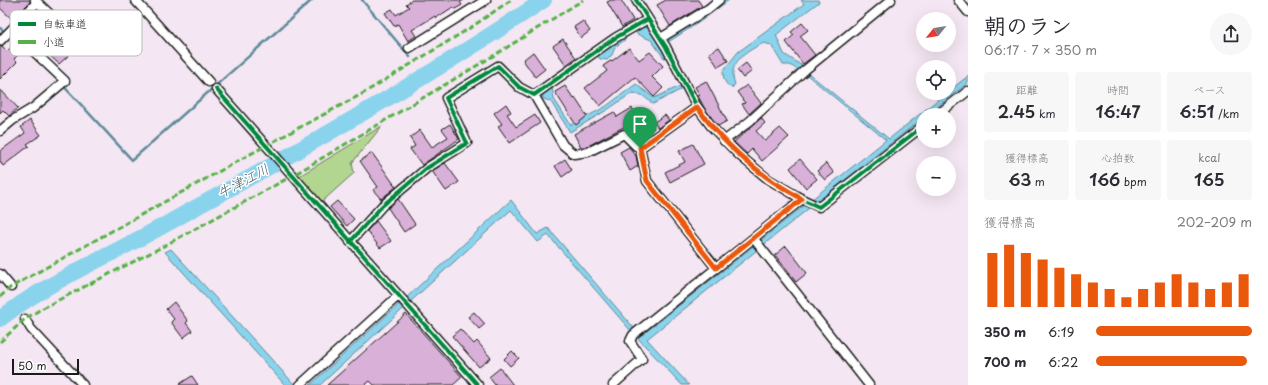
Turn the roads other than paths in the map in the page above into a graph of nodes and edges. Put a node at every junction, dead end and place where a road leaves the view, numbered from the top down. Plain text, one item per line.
1 (135, 0) edge
2 (486, 0) edge
3 (636, 0) edge
4 (719, 0) edge
5 (891, 0) edge
6 (958, 0) edge
7 (36, 1) edge
8 (28, 10) edge
9 (46, 10) edge
10 (968, 12) edge
11 (648, 19) junction
12 (10, 31) edge
13 (661, 38) junction
14 (2, 39) edge
15 (409, 48) dead end
16 (39, 56) edge
17 (209, 82) dead end
18 (216, 89) dead end
19 (968, 90) edge
20 (534, 95) junction
21 (697, 107) junction
22 (946, 108) edge
23 (0, 130) edge
24 (916, 131) edge
25 (724, 141) junction
26 (640, 148) junction
27 (804, 200) junction
28 (754, 239) junction
29 (350, 242) junction
30 (716, 268) junction
31 (0, 274) edge
32 (11, 287) dead end
33 (398, 296) junction
34 (25, 319) dead end
35 (83, 385) edge
36 (300, 385) edge
37 (478, 385) edge
38 (613, 385) edge
39 (869, 385) edge

1 - 17 street
2 - 15 street
3 - 11 street
4 - 13 street
5 - 25 street
6 - 10 street
7 - 8 street
7 - 9 street
11 - 13 street
11 - 20 street
12 - 14 street
13 - 21 street
16 - 23 street
18 - 29 street
19 - 22 street
20 - 26 street
20 - 29 street
21 - 25 street
21 - 26 street
24 - 27 street
25 - 27 street
26 - 30 street
27 - 28 street
28 - 30 street
28 - 39 street
29 - 33 street
30 - 38 street
31 - 32 street
33 - 36 street
33 - 37 street
34 - 35 street

